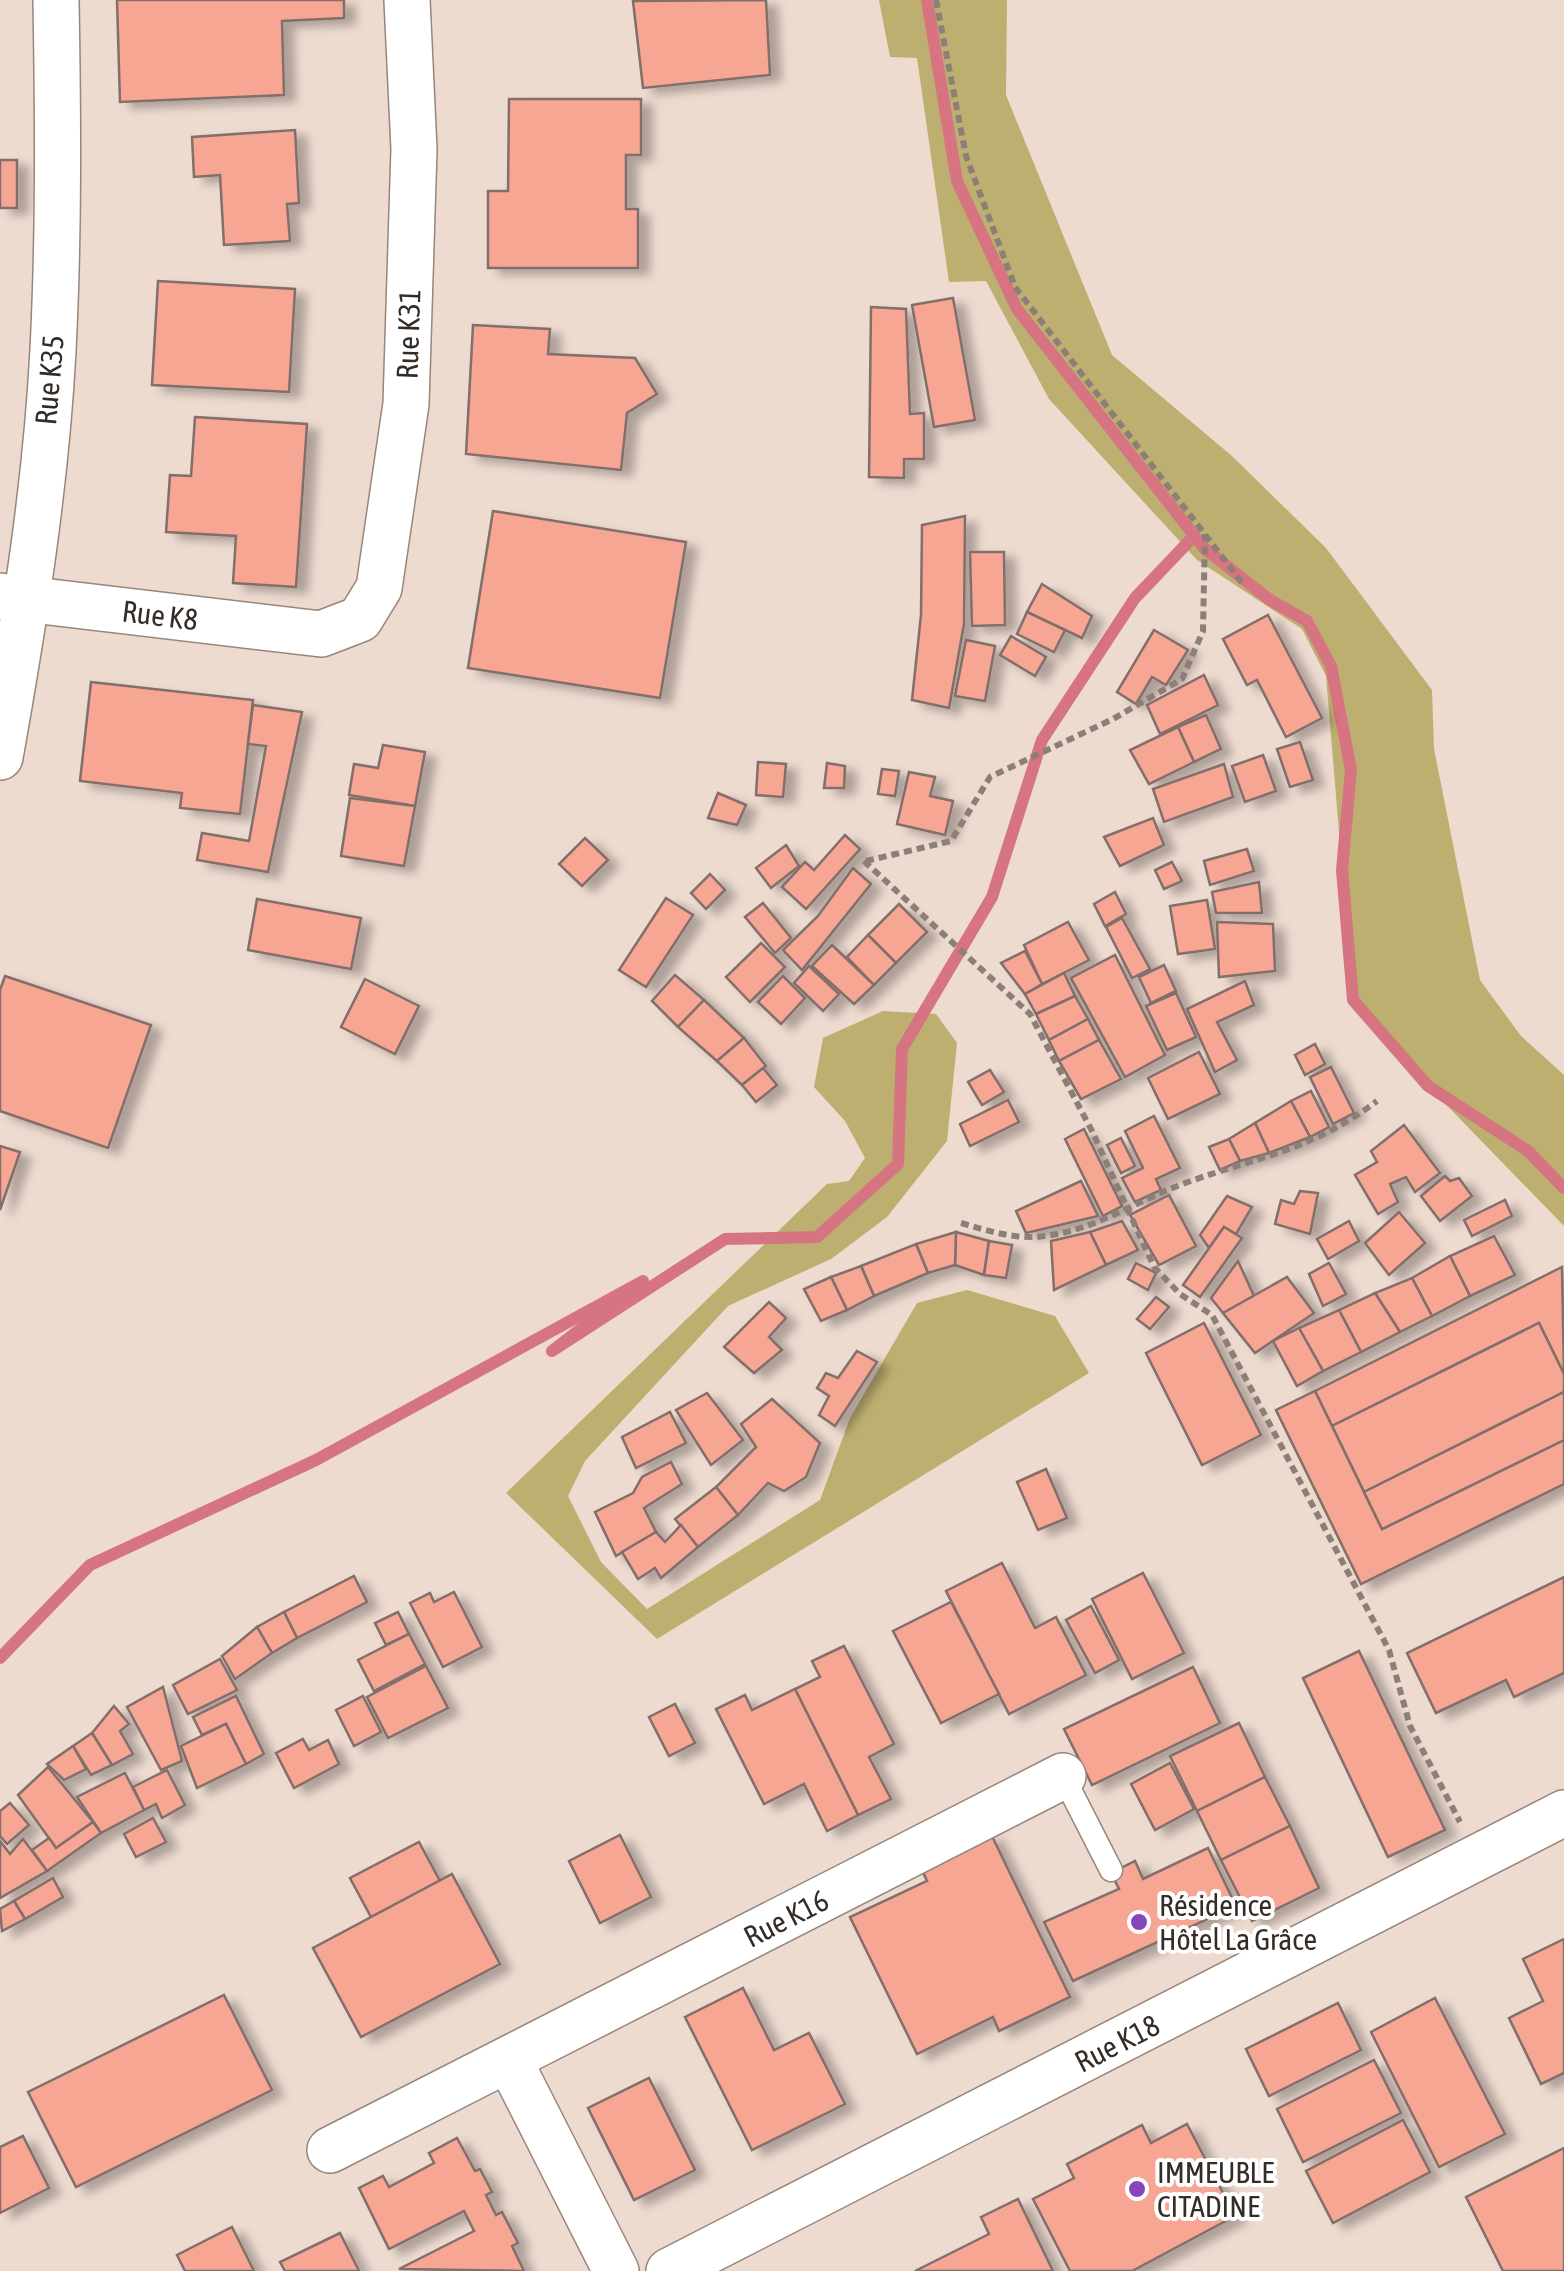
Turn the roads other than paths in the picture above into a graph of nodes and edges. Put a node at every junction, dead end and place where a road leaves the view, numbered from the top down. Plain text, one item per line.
1 (56, 0) edge
2 (407, 0) edge
3 (14, 598) edge
4 (321, 634) joint
5 (0, 757) edge
6 (1063, 1776) joint
7 (1564, 1813) edge
8 (1112, 1870) dead end
9 (509, 2060) junction
10 (330, 2150) dead end
11 (754, 2253) edge
12 (616, 2271) edge
13 (669, 2271) edge

1 - 3 street, Rue K35
2 - 4 street, Rue K31
3 - 4 street, Rue K8
3 - 5 street, Rue K35
6 - 8 lane
6 - 9 street, Rue K16
7 - 11 street, Rue K18
9 - 10 street, Rue K16
9 - 12 street
11 - 13 street, Rue K18

